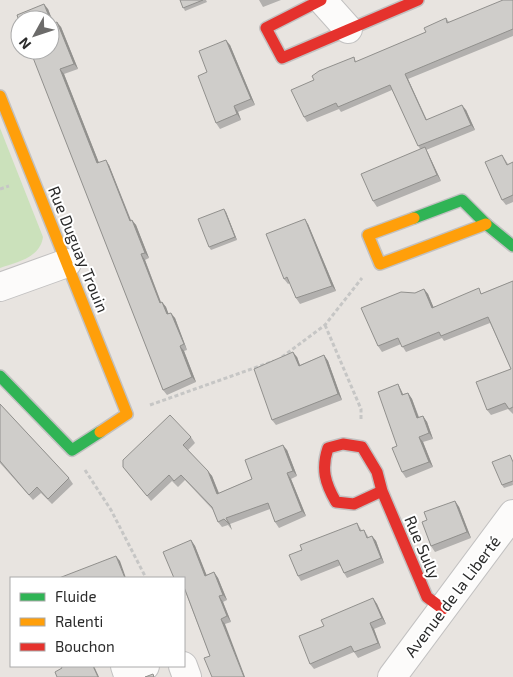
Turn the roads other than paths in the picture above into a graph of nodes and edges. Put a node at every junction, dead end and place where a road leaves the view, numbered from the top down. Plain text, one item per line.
1 (322, 0) edge
2 (418, 0) edge
3 (348, 30) junction
4 (0, 96) edge
5 (486, 224) junction
6 (513, 246) edge
7 (67, 263) junction
8 (0, 287) edge
9 (0, 376) edge
10 (382, 491) junction
11 (513, 514) edge
12 (443, 609) junction
13 (125, 667) edge
14 (142, 667) edge
15 (392, 677) edge

1 - 3 street
1 - 3 street
2 - 3 street
4 - 7 street, Rue Duguay Trouin
5 - 5 street
5 - 6 street
7 - 8 street
7 - 9 street, Rue Duguay Trouin
10 - 10 street, Rue Sully
10 - 12 street, Rue Sully
11 - 12 street, Avenue de la Liberté
12 - 15 street, Avenue de la Liberté
13 - 14 street

